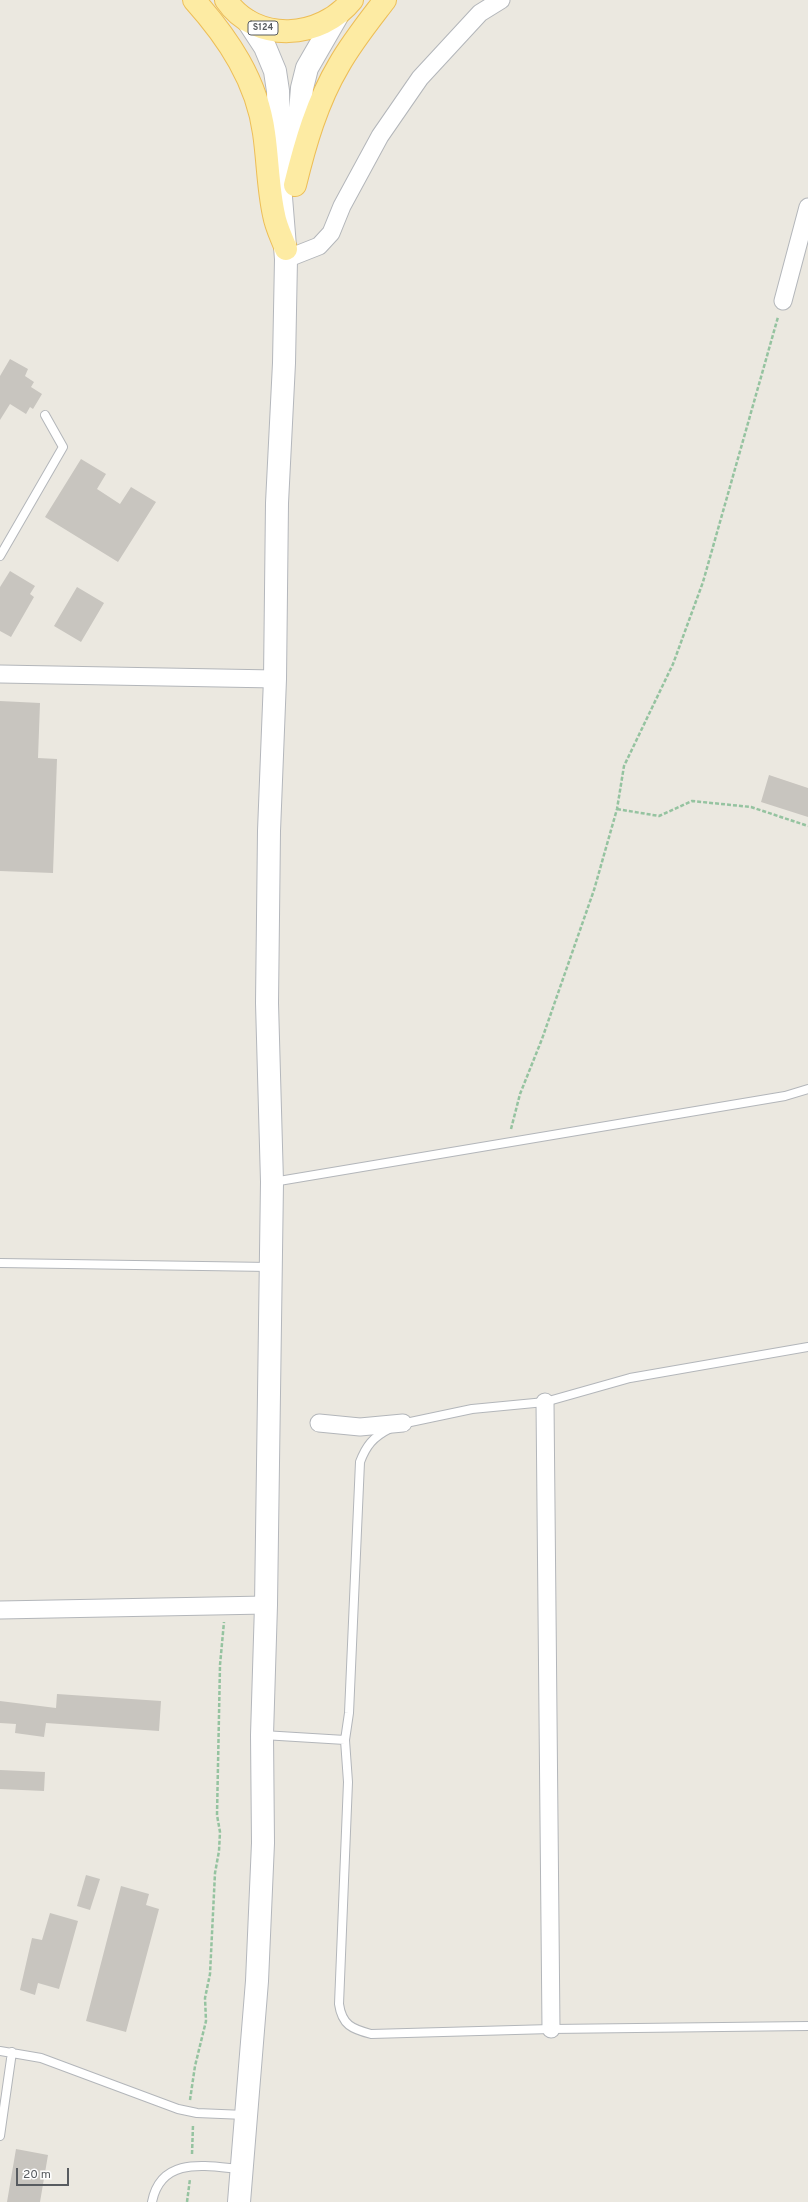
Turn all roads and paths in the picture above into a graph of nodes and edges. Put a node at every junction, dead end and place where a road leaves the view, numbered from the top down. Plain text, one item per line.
1 (194, 0) edge
2 (226, 0) edge
3 (352, 0) edge
4 (385, 0) edge
5 (501, 0) edge
6 (337, 16) junction
7 (248, 21) junction
8 (295, 185) junction
9 (808, 207) edge
10 (286, 254) junction
11 (783, 301) joint
12 (45, 415) dead end
13 (3, 543) edge
14 (0, 556) edge
15 (0, 674) edge
16 (275, 679) junction
17 (617, 809) junction
18 (808, 826) edge
19 (808, 1089) edge
20 (507, 1143) junction
21 (272, 1182) junction
22 (0, 1264) edge
23 (270, 1267) junction
24 (808, 1347) edge
25 (545, 1402) junction
26 (319, 1423) dead end
27 (403, 1423) junction
28 (266, 1604) junction
29 (228, 1605) junction
30 (0, 1610) edge
31 (262, 1735) junction
32 (345, 1740) junction
33 (808, 2026) edge
34 (552, 2029) junction
35 (0, 2051) edge
36 (12, 2052) junction
37 (191, 2112) junction
38 (247, 2115) junction
39 (0, 2136) edge
40 (191, 2166) junction
41 (242, 2169) junction
42 (152, 2202) edge
43 (187, 2202) edge
44 (240, 2202) edge

1 - 10 main road
2 - 7 main road, S124
3 - 6 main road, S124
4 - 8 main road
5 - 10 street
6 - 7 main road, S124
6 - 8 main road, S124
7 - 10 main road, S124
8 - 10 main road, S124
9 - 11 street
10 - 16 main road, S124
11 - 17 path
12 - 13 lane
13 - 14 lane
15 - 16 street
16 - 21 main road, S124
17 - 18 path
17 - 20 path
19 - 20 lane
20 - 21 lane
21 - 23 main road, S124
22 - 23 lane
23 - 28 main road, S124
24 - 25 lane
25 - 27 lane
25 - 34 street
26 - 27 street
27 - 32 lane
28 - 29 street
28 - 31 main road, S124
29 - 30 street
29 - 37 path
31 - 32 lane
31 - 38 main road, S124
32 - 34 lane
33 - 34 lane
35 - 36 lane
36 - 37 lane
36 - 39 lane
37 - 38 lane
37 - 40 path
38 - 41 main road, S124
40 - 41 lane
40 - 42 lane
40 - 43 path
41 - 44 main road, S124

